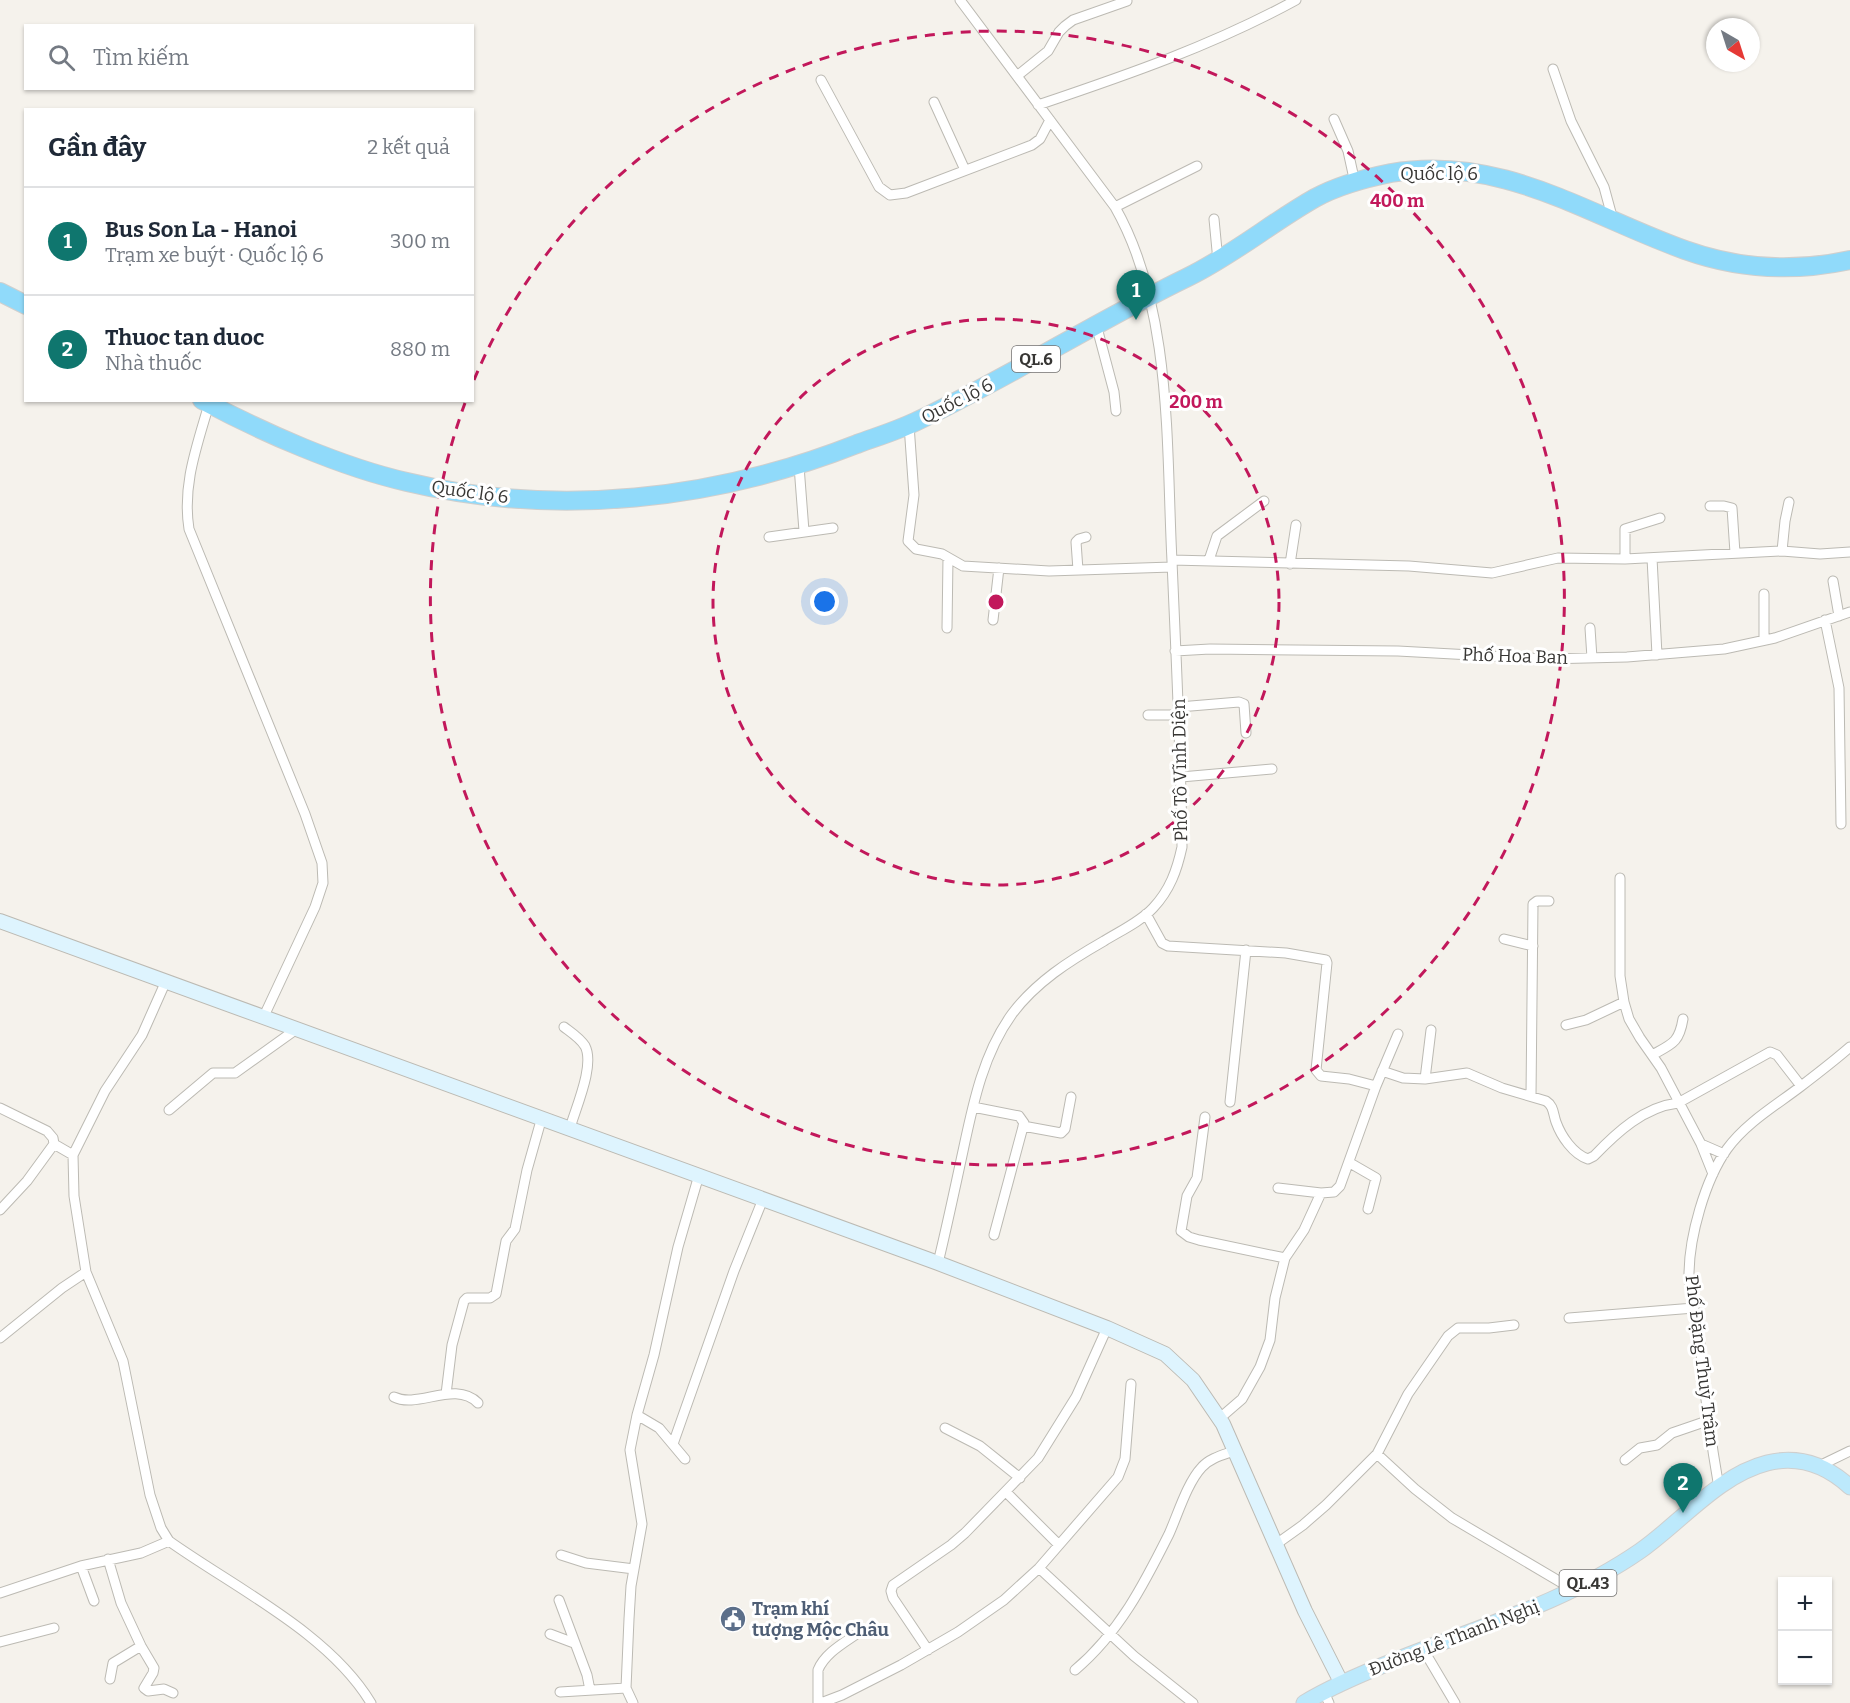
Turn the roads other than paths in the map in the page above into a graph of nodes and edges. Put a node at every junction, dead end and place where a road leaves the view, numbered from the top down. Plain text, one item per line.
1 (960, 0) edge
2 (1296, 0) edge
3 (1127, 1) edge
4 (1553, 69) dead end
5 (1017, 76) junction
6 (821, 80) dead end
7 (934, 102) dead end
8 (1038, 105) junction
9 (1334, 119) dead end
10 (1050, 120) junction
11 (1197, 166) dead end
12 (965, 170) junction
13 (1355, 183) junction
14 (1115, 207) junction
15 (1214, 219) dead end
16 (1613, 220) junction
17 (1850, 260) edge
18 (1218, 261) junction
19 (0, 292) edge
20 (1149, 295) junction
21 (24, 304) edge
22 (1096, 324) junction
23 (206, 402) edge
24 (1116, 411) dead end
25 (909, 425) junction
26 (799, 466) junction
27 (1264, 501) dead end
28 (1789, 502) dead end
29 (1710, 506) dead end
30 (1660, 518) dead end
31 (1296, 525) dead end
32 (833, 528) dead end
33 (804, 531) junction
34 (769, 537) dead end
35 (1086, 537) dead end
36 (1782, 551) junction
37 (1850, 552) edge
38 (1735, 553) junction
39 (948, 558) junction
40 (1652, 558) junction
41 (1625, 559) junction
42 (1209, 560) junction
43 (1172, 564) junction
44 (1290, 564) junction
45 (999, 568) junction
46 (1078, 570) junction
47 (1833, 581) dead end
48 (1764, 594) dead end
49 (1850, 612) edge
50 (1839, 616) junction
51 (993, 620) dead end
52 (1826, 620) junction
53 (947, 627) dead end
54 (1590, 628) dead end
55 (1764, 640) junction
56 (1175, 651) junction
57 (1658, 655) junction
58 (1592, 658) junction
59 (1179, 711) junction
60 (1148, 715) dead end
61 (1246, 733) dead end
62 (1272, 769) dead end
63 (1181, 777) junction
64 (1841, 824) dead end
65 (1620, 878) dead end
66 (1549, 901) dead end
67 (1146, 914) junction
68 (1, 924) edge
69 (1504, 939) dead end
70 (1533, 946) junction
71 (1246, 950) junction
72 (166, 981) junction
73 (1623, 1002) junction
74 (264, 1016) junction
75 (1683, 1019) dead end
76 (1566, 1025) dead end
77 (564, 1027) dead end
78 (298, 1028) junction
79 (1431, 1030) dead end
80 (1398, 1034) dead end
81 (1850, 1047) edge
82 (1652, 1055) junction
83 (1382, 1071) junction
84 (1425, 1079) junction
85 (1376, 1086) junction
86 (1801, 1086) junction
87 (1531, 1096) junction
88 (1071, 1097) dead end
89 (1230, 1102) dead end
90 (1678, 1103) junction
91 (973, 1107) junction
92 (0, 1108) edge
93 (169, 1110) dead end
94 (542, 1117) junction
95 (1205, 1117) dead end
96 (1023, 1126) junction
97 (570, 1128) junction
98 (54, 1144) junction
99 (1701, 1144) junction
100 (1724, 1154) junction
101 (73, 1155) junction
102 (1350, 1163) junction
103 (1713, 1174) junction
104 (699, 1175) junction
105 (1278, 1188) dead end
106 (1321, 1193) junction
107 (763, 1198) junction
108 (1368, 1209) dead end
109 (0, 1210) edge
110 (994, 1235) dead end
111 (1285, 1258) junction
112 (938, 1263) junction
113 (86, 1272) junction
114 (1694, 1308) junction
115 (1569, 1318) dead end
116 (1514, 1324) dead end
117 (1107, 1328) junction
118 (0, 1338) edge
119 (1131, 1384) dead end
120 (446, 1394) junction
121 (394, 1396) dead end
122 (478, 1403) dead end
123 (638, 1414) junction
124 (1220, 1418) junction
125 (1707, 1421) junction
126 (945, 1428) dead end
127 (673, 1444) junction
128 (1234, 1451) junction
129 (1850, 1451) edge
130 (1377, 1454) junction
131 (685, 1459) dead end
132 (1625, 1460) dead end
133 (1819, 1466) junction
134 (1020, 1478) junction
135 (1850, 1487) edge
136 (1719, 1488) junction
137 (1006, 1492) junction
138 (169, 1541) junction
139 (1059, 1545) junction
140 (1275, 1545) junction
141 (561, 1556) dead end
142 (108, 1559) junction
143 (81, 1566) junction
144 (1039, 1568) junction
145 (634, 1569) junction
146 (1574, 1590) junction
147 (0, 1593) edge
148 (559, 1600) dead end
149 (93, 1601) dead end
150 (54, 1628) dead end
151 (858, 1633) dead end
152 (550, 1634) dead end
153 (1111, 1634) junction
154 (0, 1642) edge
155 (574, 1643) junction
156 (141, 1646) junction
157 (1423, 1649) junction
158 (928, 1650) junction
159 (1075, 1670) dead end
160 (110, 1679) dead end
161 (1341, 1682) junction
162 (626, 1688) junction
163 (590, 1690) junction
164 (560, 1692) dead end
165 (173, 1693) dead end
166 (1326, 1697) edge
167 (371, 1703) edge
168 (633, 1703) edge
169 (819, 1703) edge
170 (1193, 1703) edge
171 (1304, 1703) edge
172 (1455, 1703) edge

1 - 5 street, Phố Tô Vĩnh Diện
2 - 8 street
3 - 5 street
4 - 16 street
5 - 8 street, Phố Tô Vĩnh Diện
6 - 12 street
7 - 12 street
8 - 10 street, Phố Tô Vĩnh Diện
9 - 13 street
10 - 12 street
10 - 14 street, Phố Tô Vĩnh Diện
11 - 14 street
13 - 16 highway, Quốc lộ 6 / QL.6
13 - 18 highway, Quốc lộ 6 / QL.6
14 - 20 street, Phố Tô Vĩnh Diện
15 - 18 street
16 - 17 highway, Quốc lộ 6 / QL.6
18 - 20 highway, Quốc lộ 6 / QL.6
19 - 21 highway
20 - 22 highway, Quốc lộ 6 / QL.6
20 - 43 street, Phố Tô Vĩnh Diện
22 - 24 street
22 - 25 highway, Quốc lộ 6 / QL.6
23 - 26 highway, Quốc lộ 6 / QL.6
23 - 74 street
25 - 26 highway, Quốc lộ 6 / QL.6
25 - 39 street
26 - 33 street
27 - 42 street
28 - 36 street
29 - 38 street
30 - 41 street
31 - 44 street
32 - 33 street
33 - 34 street
35 - 46 street
36 - 37 street
36 - 38 street
38 - 40 street
39 - 45 street
39 - 53 street
40 - 41 street
40 - 57 street
41 - 44 street
42 - 43 street
42 - 44 street
43 - 46 street
43 - 56 street, Phố Tô Vĩnh Diện
45 - 46 street
45 - 51 street
47 - 50 street
48 - 55 street
49 - 50 street, Phố Hoa Ban
50 - 52 street, Phố Hoa Ban
52 - 55 street, Phố Hoa Ban
52 - 64 street
54 - 58 street
55 - 57 street, Phố Hoa Ban
56 - 58 street, Phố Hoa Ban
56 - 59 street, Phố Tô Vĩnh Diện
57 - 58 street, Phố Hoa Ban
59 - 60 street
59 - 61 street
59 - 63 street, Phố Tô Vĩnh Diện
62 - 63 street
63 - 67 street, Phố Tô Vĩnh Diện
65 - 73 street
66 - 70 street
67 - 71 street
67 - 91 street, Phố Tô Vĩnh Diện
68 - 72 street
69 - 70 street
70 - 87 street
71 - 85 street
71 - 89 street
72 - 74 street
72 - 101 street
73 - 76 street
73 - 82 street
74 - 78 street
75 - 82 street
77 - 97 street
78 - 93 street
78 - 94 street
79 - 84 street
80 - 83 street
81 - 86 street, Phố Đặng Thuỳ Trâm
82 - 90 street
83 - 84 street
83 - 85 street
84 - 87 street
85 - 102 street
86 - 90 street
86 - 100 street, Phố Đặng Thuỳ Trâm
87 - 90 street
88 - 96 street
90 - 99 street
91 - 96 street
91 - 112 street, Phố Tô Vĩnh Diện
92 - 98 street
94 - 97 street
94 - 120 street
95 - 111 street
96 - 110 street
97 - 104 street
98 - 101 street
98 - 109 street
99 - 100 street
99 - 103 street
100 - 103 street, Phố Đặng Thuỳ Trâm
101 - 113 street
102 - 106 street
102 - 108 street
103 - 114 street, Phố Đặng Thuỳ Trâm
104 - 107 street
104 - 123 street
105 - 106 street
106 - 111 street
107 - 112 street
107 - 127 street
111 - 124 street
112 - 117 street
113 - 118 street
113 - 138 street
114 - 115 street
114 - 125 street, Phố Đặng Thuỳ Trâm
116 - 130 street
117 - 124 street
117 - 134 street
119 - 139 street
120 - 121 street
120 - 122 street
123 - 127 street
123 - 145 street
124 - 128 street
125 - 132 street
125 - 136 street, Phố Đặng Thuỳ Trâm
126 - 134 street
127 - 131 street
128 - 140 street
128 - 153 street
129 - 133 street
130 - 140 street
130 - 146 street
133 - 135 main road, Đường Lê Thanh Nghị / QL.43
133 - 136 main road, Đường Lê Thanh Nghị / QL.43
134 - 137 street
136 - 146 main road, Đường Lê Thanh Nghị / QL.43
137 - 139 street
137 - 158 street
138 - 142 street
138 - 167 street
139 - 144 street
140 - 161 street
141 - 145 street
142 - 143 street
142 - 156 street
143 - 147 street
143 - 149 street
144 - 153 street
144 - 158 street
145 - 162 street
146 - 157 main road, Đường Lê Thanh Nghị / QL.43
148 - 155 street
150 - 154 street
151 - 169 street
152 - 155 street
153 - 159 street
153 - 170 street
155 - 163 street
156 - 160 street
156 - 165 street
157 - 161 main road, Đường Lê Thanh Nghị / QL.43
157 - 172 street
158 - 169 street
161 - 166 main road, Đường Lê Thanh Nghị / QL.43
162 - 163 street
162 - 168 street
163 - 164 street
166 - 171 main road, Đường Lê Thanh Nghị / QL.43

